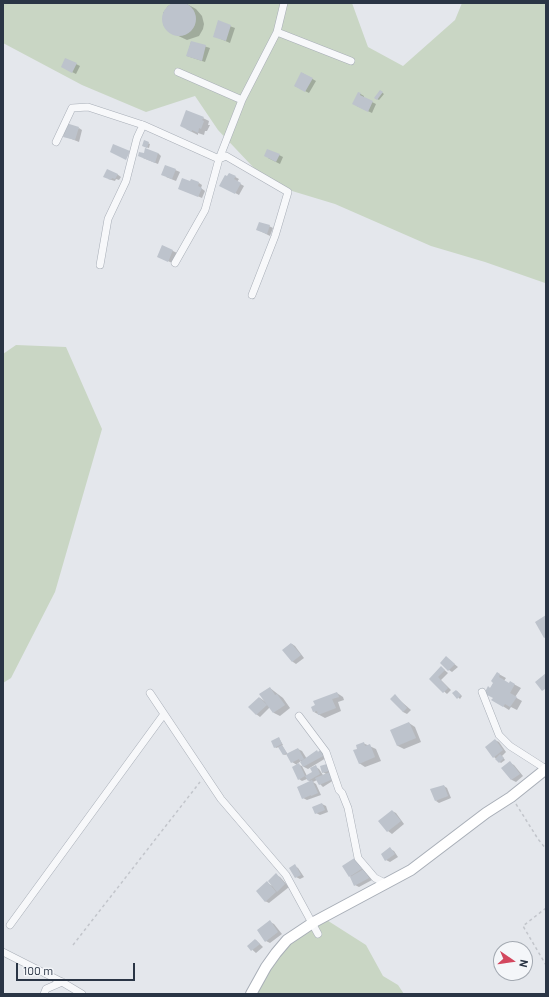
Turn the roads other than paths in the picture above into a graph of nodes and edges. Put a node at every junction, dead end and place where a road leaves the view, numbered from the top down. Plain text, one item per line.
1 (284, 3) edge
2 (277, 32) junction
3 (351, 61) dead end
4 (178, 72) dead end
5 (242, 100) junction
6 (143, 126) junction
7 (56, 142) dead end
8 (219, 159) junction
9 (175, 263) dead end
10 (100, 265) dead end
11 (252, 295) dead end
12 (482, 692) dead end
13 (150, 693) dead end
14 (164, 714) junction
15 (299, 716) dead end
16 (546, 769) edge
17 (387, 884) junction
18 (313, 923) junction
19 (10, 925) dead end
20 (318, 934) dead end
21 (3, 952) edge
22 (62, 982) junction
23 (44, 994) edge
24 (82, 994) edge
25 (251, 994) edge

1 - 2 street
2 - 3 street
2 - 5 street
4 - 5 street
5 - 8 street
6 - 7 street
6 - 8 street
6 - 10 street
8 - 9 street
8 - 11 street
12 - 16 street
13 - 14 street
14 - 18 street
14 - 19 street
15 - 17 street
16 - 17 street
17 - 18 street
18 - 20 street
18 - 25 street
21 - 22 street
22 - 23 street
22 - 24 street

